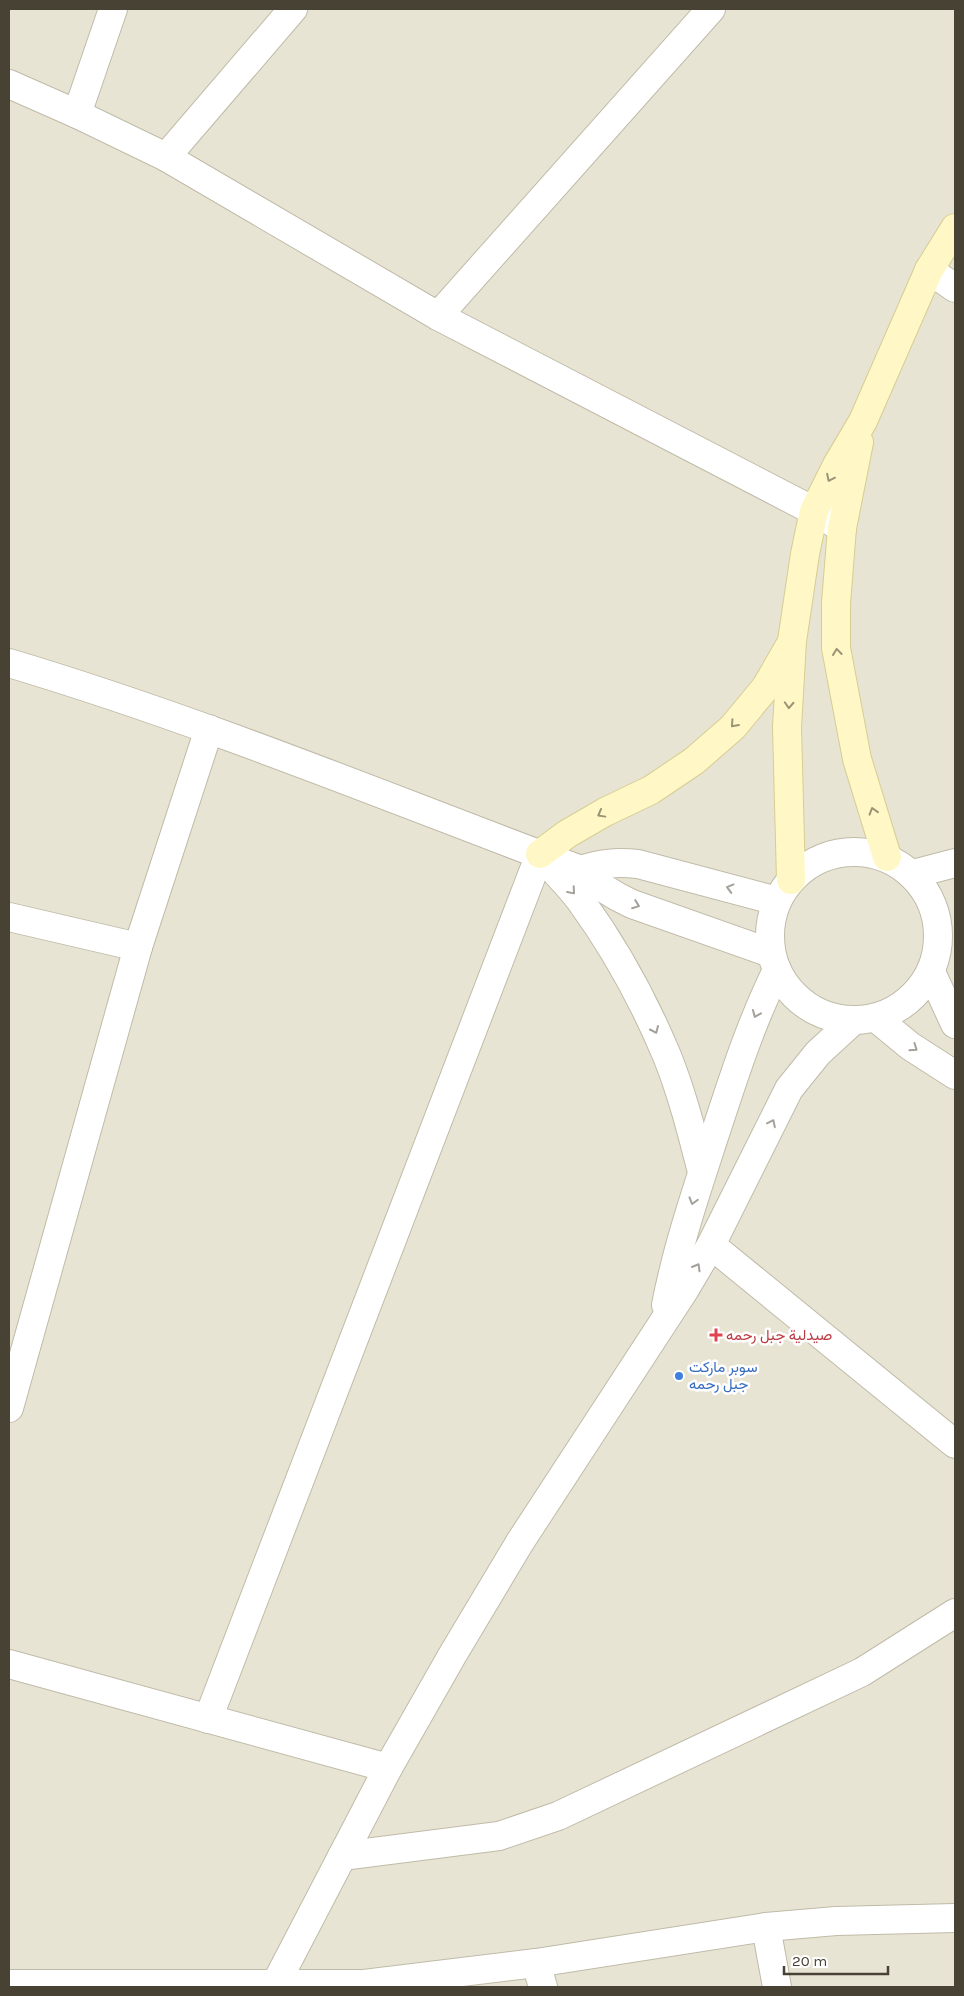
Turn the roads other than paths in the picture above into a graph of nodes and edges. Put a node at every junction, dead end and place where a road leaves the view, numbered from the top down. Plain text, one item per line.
1 (113, 9) edge
2 (293, 9) edge
3 (712, 9) edge
4 (9, 84) edge
5 (76, 114) junction
6 (166, 157) junction
7 (955, 228) edge
8 (929, 270) junction
9 (955, 288) edge
10 (438, 316) junction
11 (863, 421) junction
12 (814, 511) junction
13 (842, 528) junction
14 (792, 642) junction
15 (9, 664) edge
16 (209, 729) junction
17 (540, 854) junction
18 (887, 857) junction
19 (955, 863) edge
20 (581, 870) junction
21 (913, 874) junction
22 (784, 890) junction
23 (9, 917) edge
24 (944, 946) edge
25 (138, 948) junction
26 (774, 962) junction
27 (865, 1019) junction
28 (955, 1024) edge
29 (955, 1075) edge
30 (702, 1172) junction
31 (711, 1244) junction
32 (662, 1323) junction
33 (9, 1408) edge
34 (955, 1444) edge
35 (955, 1612) edge
36 (9, 1664) edge
37 (208, 1719) junction
38 (388, 1768) junction
39 (342, 1856) junction
40 (955, 1918) edge
41 (766, 1927) junction
42 (540, 1975) edge
43 (9, 1984) edge
44 (275, 1985) edge
45 (363, 1986) edge
46 (777, 1987) edge

1 - 5 street
2 - 6 street
3 - 10 street
4 - 5 street
5 - 6 street
6 - 10 street
7 - 8 street
8 - 9 street
8 - 11 street
10 - 12 street
11 -> 12 street
11 - 13 street
12 - 13 street
12 - 14 street
18 -> 13 street
14 -> 17 street
14 -> 22 street
15 - 16 street
16 - 17 street
16 - 25 street
17 - 20 street
17 -> 30 street
17 - 37 street
18 - 21 street
18 - 22 street
19 - 21 street
22 -> 20 street
20 -> 26 street
21 - 24 street
22 - 26 street
23 - 25 street
24 - 27 street
24 - 28 street
25 - 33 street
26 - 27 street
26 -> 30 street
27 -> 29 street
31 -> 27 street
30 -> 32 street
32 -> 31 street
31 - 34 street
32 - 38 street
35 - 39 street
36 - 37 street
37 - 38 street
38 - 39 street
39 - 44 street
40 - 41 street
41 - 42 street
41 - 46 street
42 - 45 street
43 - 44 street
44 - 45 street

